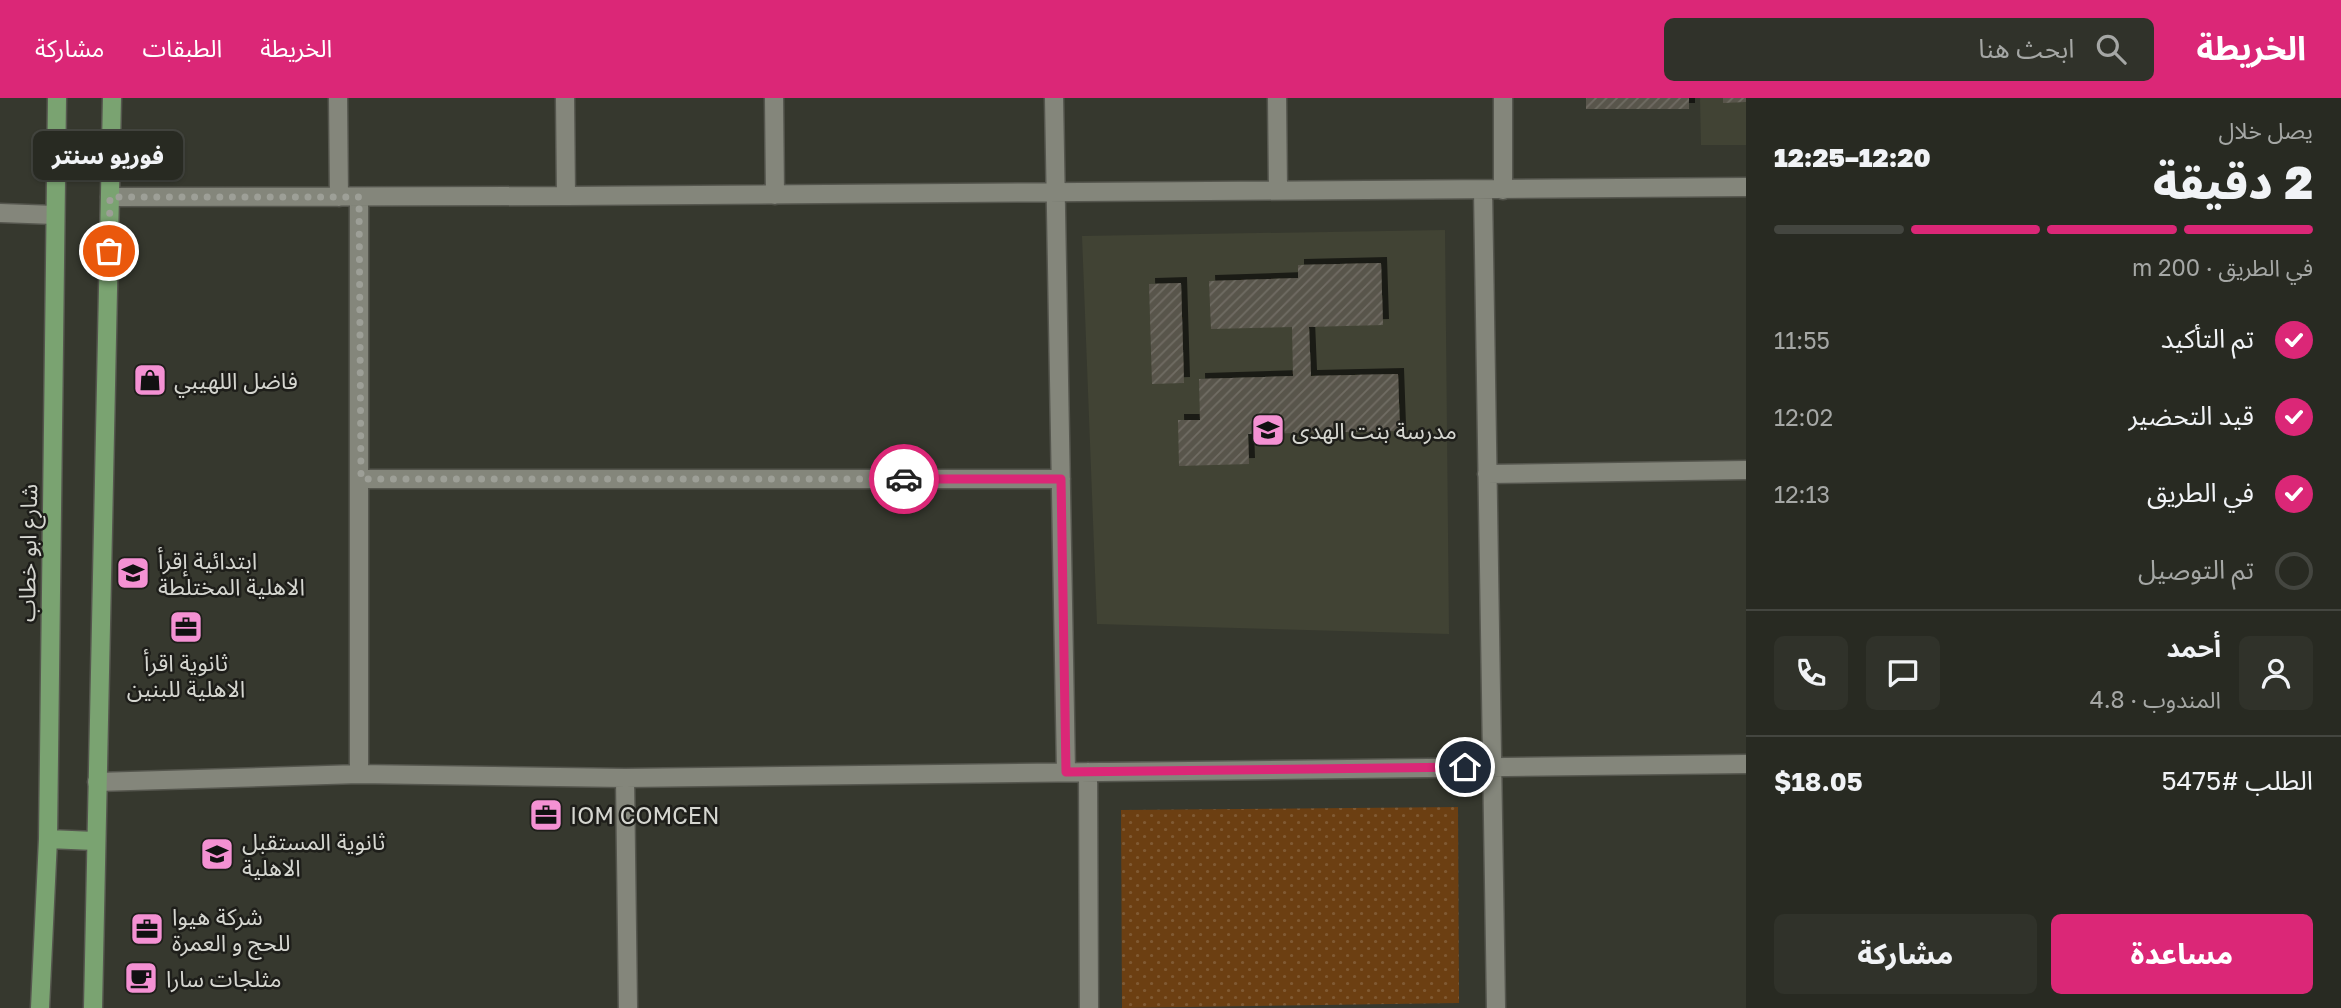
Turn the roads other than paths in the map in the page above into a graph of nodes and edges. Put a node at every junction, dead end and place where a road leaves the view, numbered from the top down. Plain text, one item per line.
1 (57, 98) edge
2 (112, 98) edge
3 (338, 98) edge
4 (565, 98) edge
5 (774, 98) edge
6 (1054, 98) edge
7 (1277, 98) edge
8 (1503, 98) edge
9 (1746, 187) edge
10 (1278, 190) junction
11 (1483, 190) junction
12 (1503, 190) junction
13 (1056, 192) junction
14 (775, 195) junction
15 (566, 196) junction
16 (110, 197) junction
17 (339, 197) junction
18 (359, 197) junction
19 (0, 213) edge
20 (55, 215) junction
21 (1746, 470) edge
22 (1487, 474) junction
23 (361, 479) junction
24 (1061, 479) junction
25 (1746, 764) edge
26 (1492, 767) junction
27 (1066, 772) junction
28 (1088, 772) junction
29 (359, 774) junction
30 (625, 778) junction
31 (97, 782) junction
32 (48, 839) junction
33 (95, 841) junction
34 (40, 1008) edge
35 (93, 1008) edge
36 (628, 1008) edge
37 (1089, 1008) edge
38 (1496, 1008) edge

1 - 20 main road, شارع ابو خطاب
2 - 16 main road
3 - 17 street
4 - 15 street
5 - 14 street
6 - 13 street
7 - 10 street
8 - 12 street
9 - 12 street
10 - 11 street
10 - 13 street
11 - 12 street
11 - 22 street
13 - 14 street
13 - 24 street
14 - 15 street
15 - 18 street
16 - 17 street
16 - 31 main road
17 - 18 street
18 - 23 street
19 - 20 street
20 - 32 main road, شارع ابو خطاب
21 - 22 street
22 - 26 street
23 - 24 street
23 - 29 street
24 - 27 street
25 - 26 street
26 - 28 street
26 - 38 street
27 - 28 street
27 - 30 street
28 - 37 street
29 - 30 street
29 - 31 street
30 - 36 street
31 - 33 main road
32 - 33 main road
32 - 34 main road, شارع ابو خطاب
33 - 35 main road

